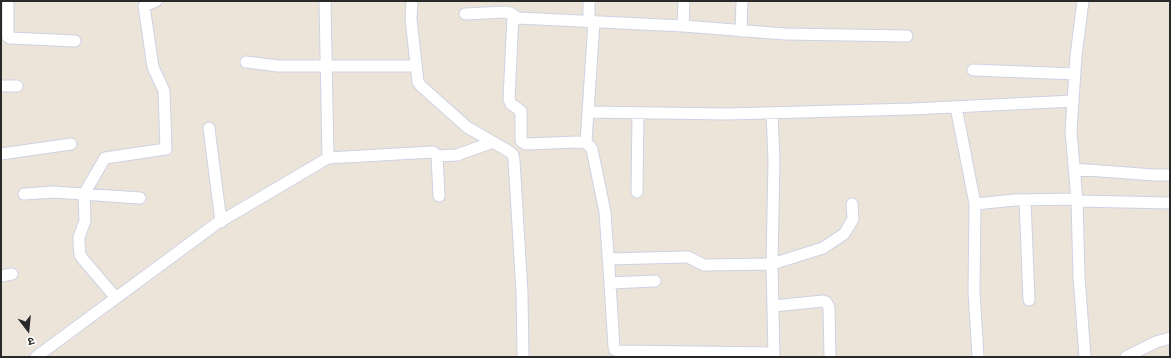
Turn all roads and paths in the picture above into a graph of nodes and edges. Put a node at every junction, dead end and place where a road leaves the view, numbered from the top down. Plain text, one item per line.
1 (8, 1) edge
2 (156, 1) edge
3 (325, 1) edge
4 (412, 1) edge
5 (589, 1) edge
6 (684, 1) edge
7 (742, 1) edge
8 (1083, 1) edge
9 (465, 14) dead end
10 (513, 16) junction
11 (591, 22) junction
12 (683, 26) junction
13 (741, 31) junction
14 (907, 36) dead end
15 (75, 41) dead end
16 (246, 62) dead end
17 (326, 66) junction
18 (416, 66) junction
19 (973, 70) dead end
20 (1074, 74) junction
21 (1, 86) edge
22 (17, 86) dead end
23 (1073, 101) junction
24 (956, 107) junction
25 (588, 112) junction
26 (638, 113) junction
27 (772, 113) junction
28 (209, 128) dead end
29 (493, 142) junction
30 (586, 142) junction
31 (524, 143) junction
32 (71, 144) dead end
33 (1, 154) edge
34 (511, 154) junction
35 (437, 156) junction
36 (328, 158) junction
37 (1074, 169) junction
38 (1170, 175) edge
39 (637, 192) dead end
40 (24, 194) dead end
41 (84, 194) junction
42 (439, 196) dead end
43 (140, 198) dead end
44 (1025, 200) junction
45 (1077, 200) junction
46 (1170, 203) edge
47 (852, 204) dead end
48 (975, 204) junction
49 (221, 222) junction
50 (608, 259) junction
51 (772, 264) junction
52 (654, 281) dead end
53 (610, 283) junction
54 (116, 298) junction
55 (1029, 300) dead end
56 (773, 306) junction
57 (1170, 338) edge
58 (692, 354) edge
59 (774, 355) edge
60 (36, 357) edge
61 (523, 357) edge
62 (830, 357) edge
63 (978, 357) edge
64 (1085, 357) edge
65 (1126, 357) edge

1 - 15 street
2 - 41 street
3 - 17 street
4 - 18 street
5 - 11 street
6 - 12 street
7 - 13 street
8 - 20 street
9 - 10 street
10 - 11 street
10 - 31 street
11 - 12 street
11 - 25 street
12 - 13 street
13 - 14 street
16 - 17 street
17 - 18 street
17 - 36 street
18 - 29 street
19 - 20 street
20 - 23 street
21 - 22 street
23 - 24 street
23 - 37 street
24 - 27 street
24 - 48 street
25 - 26 street
25 - 30 street
26 - 27 street
26 - 39 street
27 - 51 street
28 - 49 street
29 - 34 street
29 - 35 street
30 - 31 street
30 - 50 street
31 - 34 street
32 - 33 street
34 - 61 street
35 - 36 street
35 - 42 street
36 - 49 street
37 - 38 street
37 - 45 street
40 - 41 street
41 - 43 street
41 - 54 street
44 - 45 street
44 - 48 street
44 - 55 street
45 - 46 street
45 - 64 street
47 - 51 street
48 - 63 street
49 - 54 street
50 - 51 street
50 - 53 street
51 - 56 street
52 - 53 street
53 - 58 street
54 - 60 street
56 - 59 street
56 - 62 street
57 - 65 street
58 - 59 street

